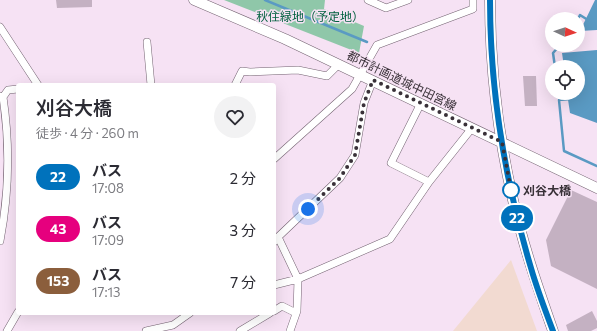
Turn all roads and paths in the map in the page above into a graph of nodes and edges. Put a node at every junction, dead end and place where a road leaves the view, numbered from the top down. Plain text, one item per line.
1 (194, 0) edge
2 (368, 0) edge
3 (408, 0) edge
4 (473, 0) edge
5 (490, 0) edge
6 (0, 27) edge
7 (148, 42) dead end
8 (340, 64) junction
9 (360, 74) junction
10 (373, 80) junction
11 (37, 83) edge
12 (151, 83) edge
13 (237, 83) edge
14 (16, 89) edge
15 (2, 96) edge
16 (421, 103) junction
17 (3, 114) edge
18 (472, 128) junction
19 (502, 142) junction
20 (276, 157) edge
21 (429, 182) junction
22 (597, 188) edge
23 (0, 240) edge
24 (276, 240) edge
25 (298, 280) junction
26 (276, 285) edge
27 (276, 310) edge
28 (296, 313) junction
29 (16, 315) edge
30 (187, 315) edge
31 (267, 315) edge
32 (7, 331) edge
33 (146, 331) edge
34 (240, 331) edge
35 (290, 331) edge
36 (553, 331) edge

1 - 8 street, 都市計画道城中田宮線
2 - 3 street
4 - 9 street
5 - 19 street
6 - 11 street
7 - 12 street
8 - 9 street, 都市計画道城中田宮線
8 - 13 street
9 - 10 street, 都市計画道城中田宮線
9 - 20 street
10 - 16 street, 都市計画道城中田宮線
10 - 24 street
14 - 15 street
15 - 17 street
16 - 18 street, 都市計画道城中田宮線
16 - 21 street
17 - 23 street
18 - 19 street, 都市計画道城中田宮線
18 - 21 street
19 - 22 street, 都市計画道城中田宮線
19 - 36 street
21 - 25 street
24 - 25 street
25 - 26 street
25 - 28 street
27 - 28 street
28 - 35 street
29 - 32 street
30 - 33 street
31 - 34 street

